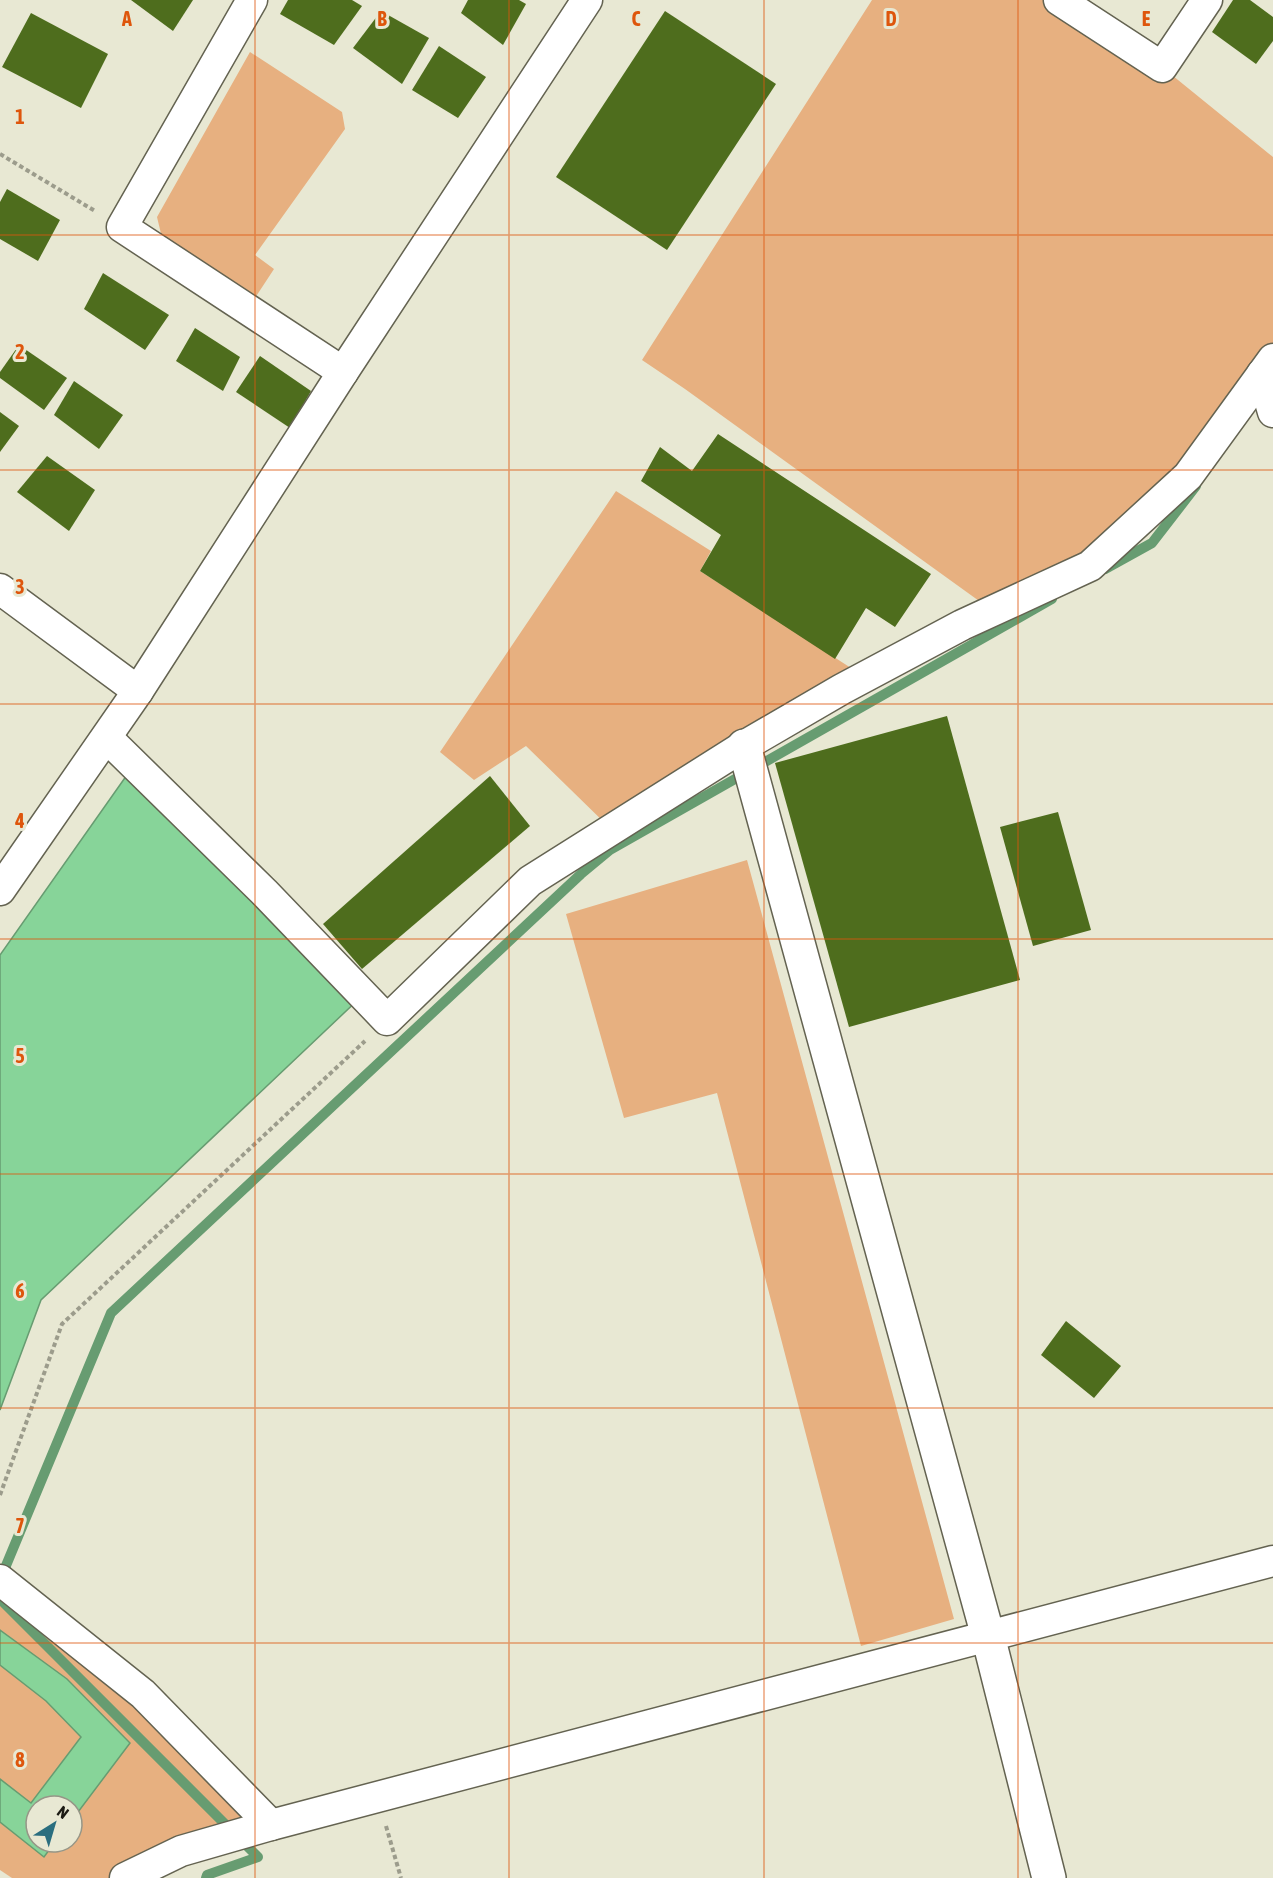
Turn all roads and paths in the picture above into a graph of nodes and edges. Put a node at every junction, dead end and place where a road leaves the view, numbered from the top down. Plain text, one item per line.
1 (252, 0) edge
2 (587, 0) edge
3 (1059, 0) edge
4 (1208, 0) edge
5 (0, 154) edge
6 (122, 226) junction
7 (1268, 367) edge
8 (343, 372) junction
9 (1273, 412) edge
10 (0, 589) edge
11 (138, 691) junction
12 (107, 738) junction
13 (744, 746) junction
14 (0, 890) edge
15 (387, 1020) junction
16 (0, 1495) edge
17 (1273, 1561) edge
18 (0, 1580) edge
19 (988, 1636) junction
20 (378, 1797) junction
21 (271, 1825) junction
22 (176, 1865) edge
23 (125, 1878) edge
24 (400, 1878) edge
25 (1049, 1878) edge

1 - 6 street
2 - 8 street
3 - 4 street
5 - 6 path
6 - 8 street
7 - 9 street
7 - 13 street
8 - 11 street
10 - 11 street
11 - 12 street
12 - 14 street
12 - 15 street
13 - 15 street
13 - 19 street
15 - 16 path
17 - 19 street
18 - 21 street
19 - 20 street
19 - 25 street
20 - 21 street
20 - 24 path
21 - 22 street
22 - 23 street

